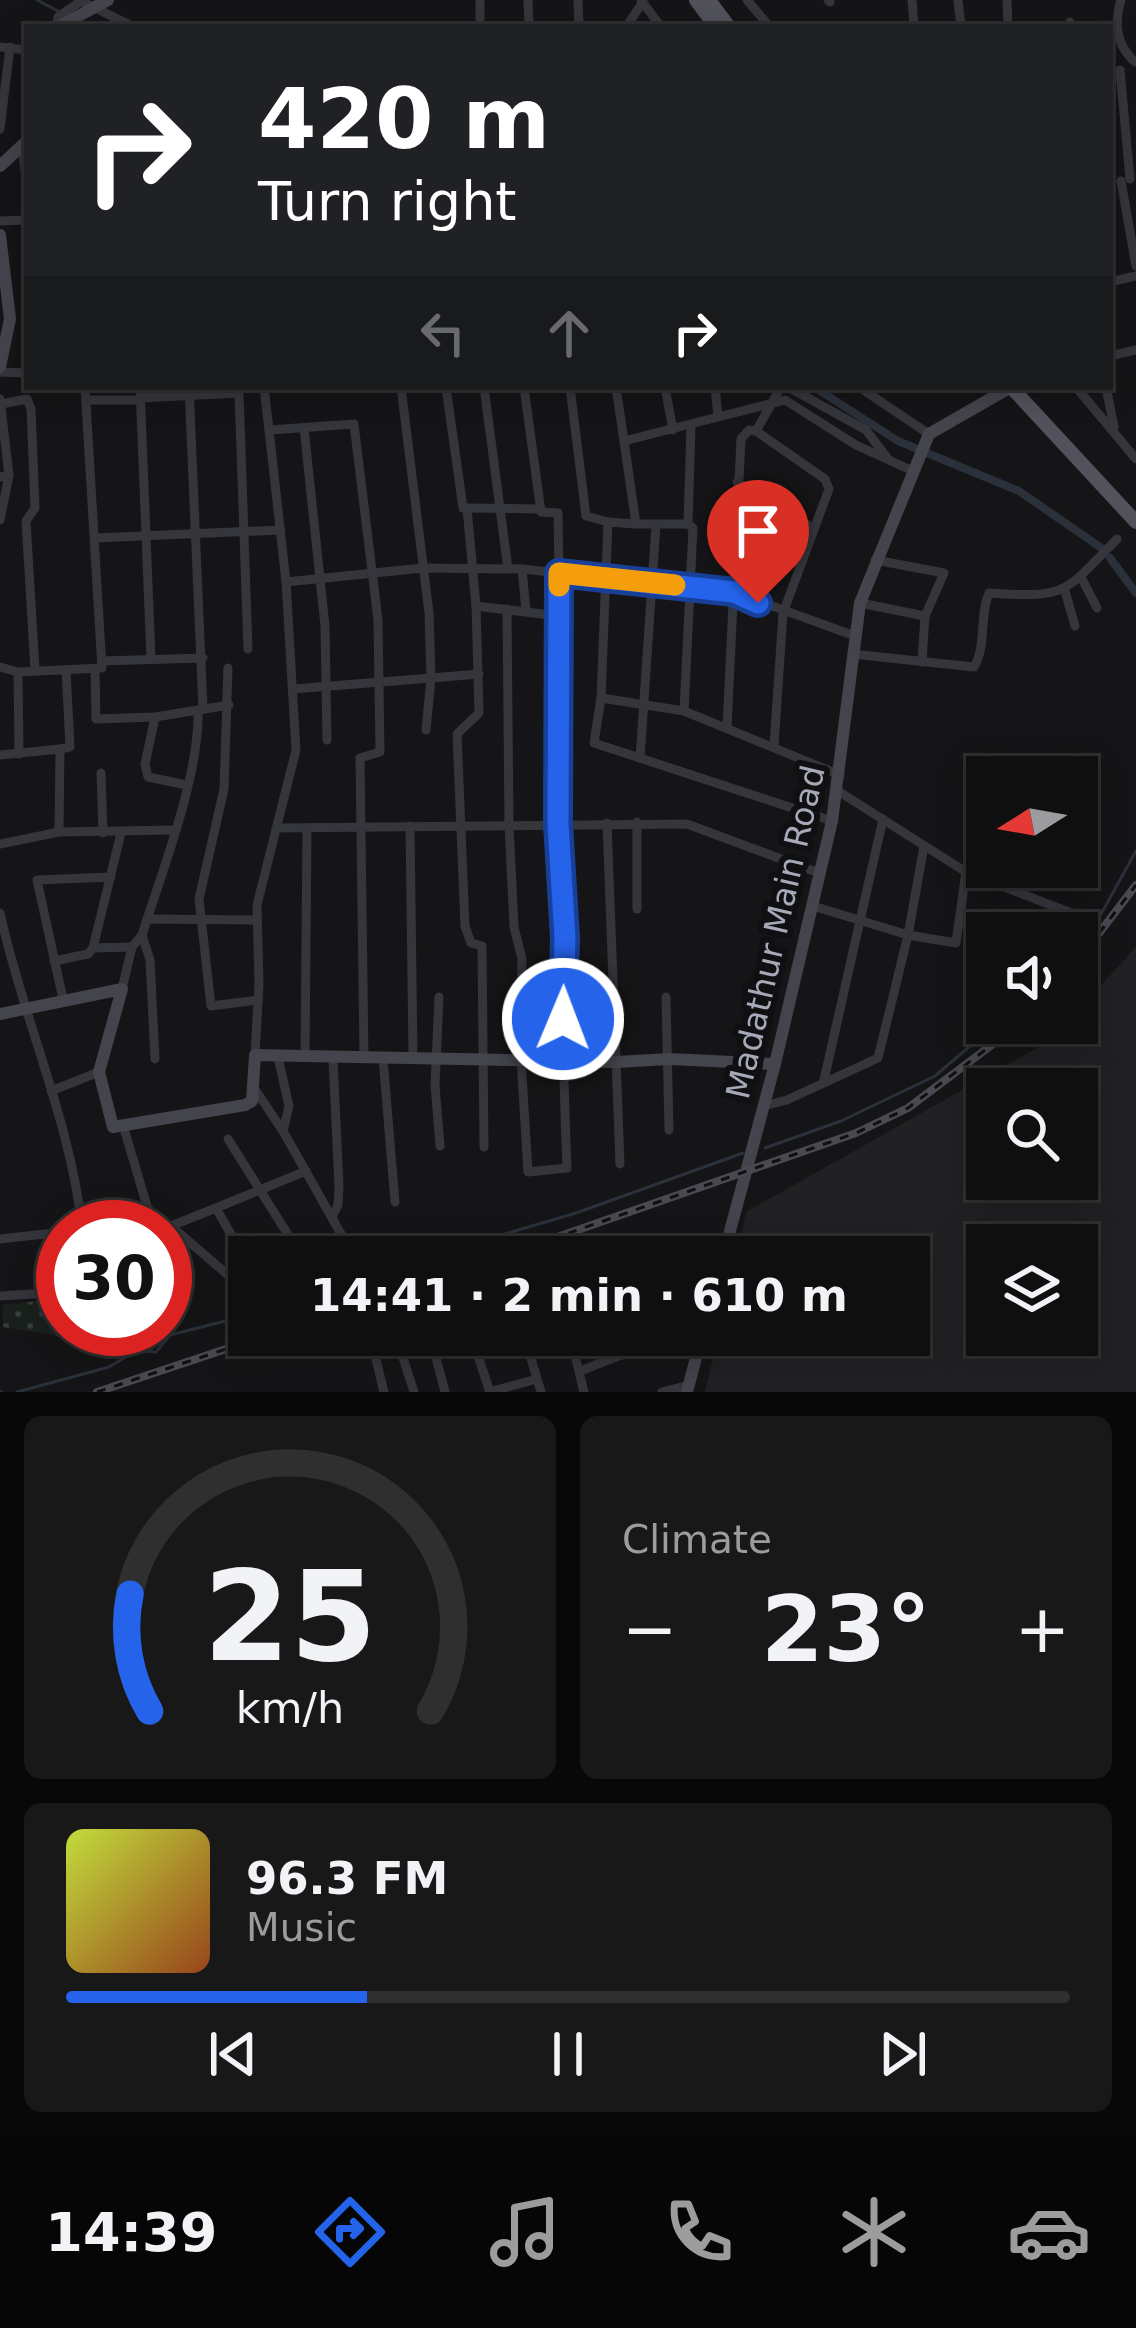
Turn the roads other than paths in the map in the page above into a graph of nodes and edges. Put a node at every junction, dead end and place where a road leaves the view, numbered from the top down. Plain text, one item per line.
1 (748, 0) edge
2 (1121, 0) edge
3 (88, 3) edge
4 (59, 24) edge
5 (128, 24) edge
6 (768, 24) edge
7 (5, 47) edge
8 (1136, 62) edge
9 (1115, 70) edge
10 (0, 129) edge
11 (24, 144) edge
12 (0, 166) edge
13 (1124, 180) edge
14 (0, 239) edge
15 (1136, 266) edge
16 (0, 369) edge
17 (86, 390) edge
18 (238, 390) edge
19 (264, 390) edge
20 (401, 390) edge
21 (446, 390) edge
22 (484, 390) edge
23 (524, 390) edge
24 (570, 390) edge
25 (616, 390) edge
26 (666, 390) edge
27 (715, 390) edge
28 (782, 390) edge
29 (790, 390) edge
30 (863, 390) edge
31 (1006, 390) edge
32 (1014, 390) edge
33 (1079, 390) edge
34 (1107, 390) edge
35 (189, 391) edge
36 (140, 395) edge
37 (86, 400) junction
38 (0, 401) edge
39 (774, 401) junction
40 (718, 417) junction
41 (692, 426) junction
42 (304, 428) junction
43 (269, 430) junction
44 (673, 430) junction
45 (756, 431) junction
46 (1115, 433) junction
47 (927, 438) junction
48 (624, 441) junction
49 (888, 459) junction
50 (1136, 459) edge
51 (914, 469) junction
52 (5, 476) edge
53 (737, 482) junction
54 (502, 507) junction
55 (467, 508) junction
56 (541, 509) junction
57 (0, 520) edge
58 (608, 522) junction
59 (1136, 522) edge
60 (635, 524) junction
61 (688, 524) junction
62 (656, 525) junction
63 (813, 527) junction
64 (246, 530) junction
65 (281, 530) junction
66 (197, 532) junction
67 (148, 534) junction
68 (95, 538) junction
69 (1117, 539) dead end
70 (875, 560) junction
71 (423, 568) junction
72 (471, 568) junction
73 (508, 568) junction
74 (522, 569) junction
75 (559, 573) junction
76 (374, 574) junction
77 (604, 577) junction
78 (1081, 577) junction
79 (319, 579) junction
80 (653, 581) junction
81 (286, 582) junction
82 (692, 587) junction
83 (1065, 591) junction
84 (734, 592) junction
85 (860, 603) junction
86 (476, 607) junction
87 (507, 608) junction
88 (1097, 608) dead end
89 (526, 611) junction
90 (783, 613) junction
91 (559, 616) junction
92 (925, 616) junction
93 (1075, 626) dead end
94 (855, 636) junction
95 (248, 649) dead end
96 (852, 654) junction
97 (203, 658) junction
98 (151, 659) junction
99 (922, 662) junction
100 (98, 666) junction
101 (0, 667) edge
102 (228, 668) dead end
103 (35, 670) junction
104 (66, 670) junction
105 (18, 672) junction
106 (479, 674) junction
107 (431, 678) junction
108 (379, 681) junction
109 (326, 686) junction
110 (293, 689) junction
111 (601, 698) junction
112 (229, 704) junction
113 (646, 705) junction
114 (201, 710) junction
115 (684, 711) junction
116 (155, 717) junction
117 (727, 727) junction
118 (426, 730) dead end
119 (326, 740) dead end
120 (774, 746) junction
121 (60, 749) junction
122 (19, 754) junction
123 (0, 755) edge
124 (640, 758) junction
125 (101, 773) dead end
126 (840, 775) junction
127 (187, 785) junction
128 (838, 791) junction
129 (883, 819) junction
130 (832, 821) junction
131 (637, 822) junction
132 (608, 823) junction
133 (558, 824) junction
134 (509, 825) junction
135 (410, 826) junction
136 (278, 828) junction
137 (360, 828) junction
138 (307, 829) dead end
139 (459, 829) junction
140 (173, 830) junction
141 (59, 832) junction
142 (103, 833) junction
143 (121, 833) junction
144 (0, 844) edge
145 (924, 846) junction
146 (966, 872) joint
147 (819, 873) junction
148 (111, 878) junction
149 (1007, 888) edge
150 (813, 906) junction
151 (638, 909) dead end
152 (1068, 912) edge
153 (0, 913) edge
154 (147, 919) junction
155 (255, 920) junction
156 (860, 920) junction
157 (199, 922) junction
158 (142, 935) junction
159 (908, 935) junction
160 (132, 947) junction
161 (93, 948) junction
162 (54, 961) junction
163 (13, 969) junction
164 (0, 972) edge
165 (122, 989) junction
166 (439, 997) dead end
167 (666, 997) dead end
168 (63, 999) junction
169 (258, 1000) junction
170 (25, 1008) junction
171 (0, 1014) edge
172 (255, 1055) junction
173 (278, 1057) junction
174 (305, 1057) junction
175 (364, 1057) junction
176 (436, 1057) junction
177 (383, 1058) junction
178 (413, 1058) junction
179 (481, 1058) junction
180 (155, 1059) dead end
181 (333, 1059) junction
182 (521, 1059) junction
183 (669, 1059) junction
184 (562, 1060) junction
185 (617, 1062) junction
186 (776, 1064) junction
187 (99, 1072) junction
188 (824, 1080) junction
189 (51, 1091) junction
190 (256, 1091) junction
191 (764, 1106) junction
192 (123, 1125) junction
193 (668, 1130) dead end
194 (283, 1131) junction
195 (228, 1138) dead end
196 (440, 1146) dead end
197 (484, 1147) dead end
198 (620, 1164) dead end
199 (306, 1171) junction
200 (262, 1189) junction
201 (79, 1200) edge
202 (145, 1200) edge
203 (395, 1202) dead end
204 (216, 1208) junction
205 (332, 1216) junction
206 (192, 1218) edge
207 (36, 1235) edge
208 (232, 1236) edge
209 (292, 1236) edge
210 (342, 1236) edge
211 (729, 1236) edge
212 (0, 1239) edge
213 (192, 1244) edge
214 (228, 1275) edge
215 (36, 1294) edge
216 (0, 1296) edge
217 (375, 1356) edge
218 (402, 1356) edge
219 (436, 1356) edge
220 (478, 1356) edge
221 (530, 1356) edge
222 (576, 1356) edge
223 (619, 1356) edge
224 (696, 1356) edge
225 (580, 1371) junction
226 (537, 1379) junction
227 (688, 1388) edge
228 (384, 1392) edge
229 (414, 1392) edge
230 (445, 1392) edge
231 (489, 1392) edge
232 (541, 1392) edge
233 (584, 1392) edge
234 (662, 1392) edge

1 - 6 street
2 - 8 street
3 - 4 street
3 - 5 street
7 - 10 street
8 - 9 street
9 - 13 street
11 - 12 street
13 - 15 street
14 - 16 street
17 - 37 street
18 - 35 street
18 - 64 street
19 - 43 street
20 - 71 street
21 - 55 street
22 - 54 street
23 - 56 street
24 - 58 street
25 - 48 street
26 - 44 street
27 - 40 street
28 - 39 street
29 - 49 street
30 - 47 street
31 - 47 street
32 - 59 main road
33 - 46 street
34 - 46 street
35 - 36 street
35 - 66 street
36 - 37 street
36 - 67 street
37 - 68 street
38 - 52 street
38 - 103 street
39 - 40 street
39 - 45 street
39 - 49 street
40 - 41 street
41 - 44 street
41 - 61 street
42 - 43 street
42 - 76 street
42 - 79 street
43 - 65 street
44 - 48 street
45 - 53 street
45 - 63 street
46 - 50 street
47 - 51 street, Madathur Main Road
48 - 60 street
49 - 51 street
51 - 70 street, Madathur Main Road
52 - 57 street
53 - 63 street
53 - 84 street
54 - 55 street
54 - 56 street
54 - 73 street
55 - 72 street
56 - 75 street
58 - 60 street
58 - 77 street
60 - 62 street
61 - 62 street
61 - 82 street
62 - 80 street
63 - 90 street
64 - 65 street
64 - 66 street
64 - 95 street
65 - 81 street
66 - 67 street
66 - 97 street
67 - 68 street
67 - 98 street
68 - 100 street
69 - 78 street
70 - 85 street, Madathur Main Road
70 - 92 street
71 - 72 street
71 - 76 street
71 - 107 street
72 - 73 street
72 - 86 street
73 - 74 street
74 - 75 street
74 - 89 street
75 - 77 street
75 - 91 street
76 - 79 street
76 - 108 street
77 - 80 street
77 - 111 street
78 - 83 street
78 - 88 street
79 - 81 street
79 - 109 street
80 - 82 street
80 - 113 street
81 - 110 street
82 - 84 street
82 - 115 street
83 - 93 street
83 - 99 street
84 - 90 street
84 - 117 street
85 - 92 street
85 - 94 street, Madathur Main Road
86 - 87 street
86 - 106 street
87 - 89 street
87 - 134 street
89 - 91 street
90 - 94 street
90 - 120 street
91 - 133 street
92 - 99 street
94 - 96 street, Madathur Main Road
96 - 99 street
96 - 126 street, Madathur Main Road
97 - 98 street
97 - 114 street
98 - 100 street
100 - 104 street
100 - 116 street
101 - 105 street
102 - 112 street
103 - 104 street
103 - 105 street
104 - 121 street
105 - 122 street
106 - 107 street
106 - 139 street
107 - 108 street
107 - 118 street
108 - 109 street
108 - 137 street
109 - 110 street
109 - 119 street
110 - 136 street
111 - 113 street
111 - 124 street
112 - 114 street
112 - 157 street
113 - 115 street
113 - 124 street
114 - 116 street
114 - 127 street
115 - 117 street
116 - 127 street
117 - 120 street
120 - 126 street
121 - 122 street
121 - 141 street
122 - 123 street
124 - 130 street
125 - 142 street
126 - 128 street, Madathur Main Road
127 - 140 street
128 - 129 street
128 - 130 street, Madathur Main Road
129 - 145 street
129 - 156 street
130 - 147 street, Madathur Main Road
131 - 132 street
131 - 147 street
131 - 151 street
132 - 133 street
132 - 185 street
133 - 134 street
133 - 184 street
134 - 139 street
134 - 182 street
135 - 137 street
135 - 139 street
135 - 178 street
136 - 137 street
136 - 155 street
137 - 175 street
138 - 174 street
139 - 179 street
140 - 143 street
140 - 154 street
141 - 142 street
141 - 144 street
142 - 143 street
143 - 148 street
145 - 146 street
145 - 159 street
146 - 159 street
147 - 150 street, Madathur Main Road
148 - 161 street
148 - 162 street
149 - 152 street
150 - 156 street
150 - 186 street, Madathur Main Road
153 - 163 street
154 - 157 street
154 - 158 street
155 - 157 street
155 - 169 street
156 - 159 street
156 - 188 street
157 - 169 street
158 - 160 street
158 - 180 street
159 - 188 street
160 - 161 street
160 - 165 street
161 - 162 street
162 - 168 street
163 - 164 street
163 - 170 street
165 - 168 street
165 - 187 street
166 - 176 street
167 - 183 street
168 - 170 street
169 - 172 street
170 - 171 street
170 - 189 street
172 - 173 street
172 - 190 street
173 - 174 street
173 - 194 street
174 - 181 street
175 - 177 street
175 - 181 street
176 - 178 street
176 - 179 street
176 - 196 street
177 - 178 street
177 - 203 street
179 - 182 street
179 - 197 street
181 - 205 street
182 - 184 street
182 - 184 street
183 - 185 street
183 - 186 street
183 - 193 street
184 - 185 street
185 - 198 street
186 - 191 street, Madathur Main Road
187 - 189 street
187 - 192 street
188 - 191 street
189 - 201 street
190 - 192 street
190 - 194 street
191 - 211 street, Madathur Main Road
192 - 202 street
194 - 199 street
195 - 200 street
199 - 200 street
199 - 205 street
200 - 204 street
200 - 209 street
204 - 206 street
204 - 208 street
205 - 210 street
207 - 212 street
213 - 214 street
215 - 216 street
217 - 228 street
218 - 229 street
219 - 230 street
220 - 231 street
221 - 226 street
222 - 225 street
223 - 225 street
224 - 227 street
225 - 233 street
226 - 231 street
226 - 232 street
227 - 234 street

